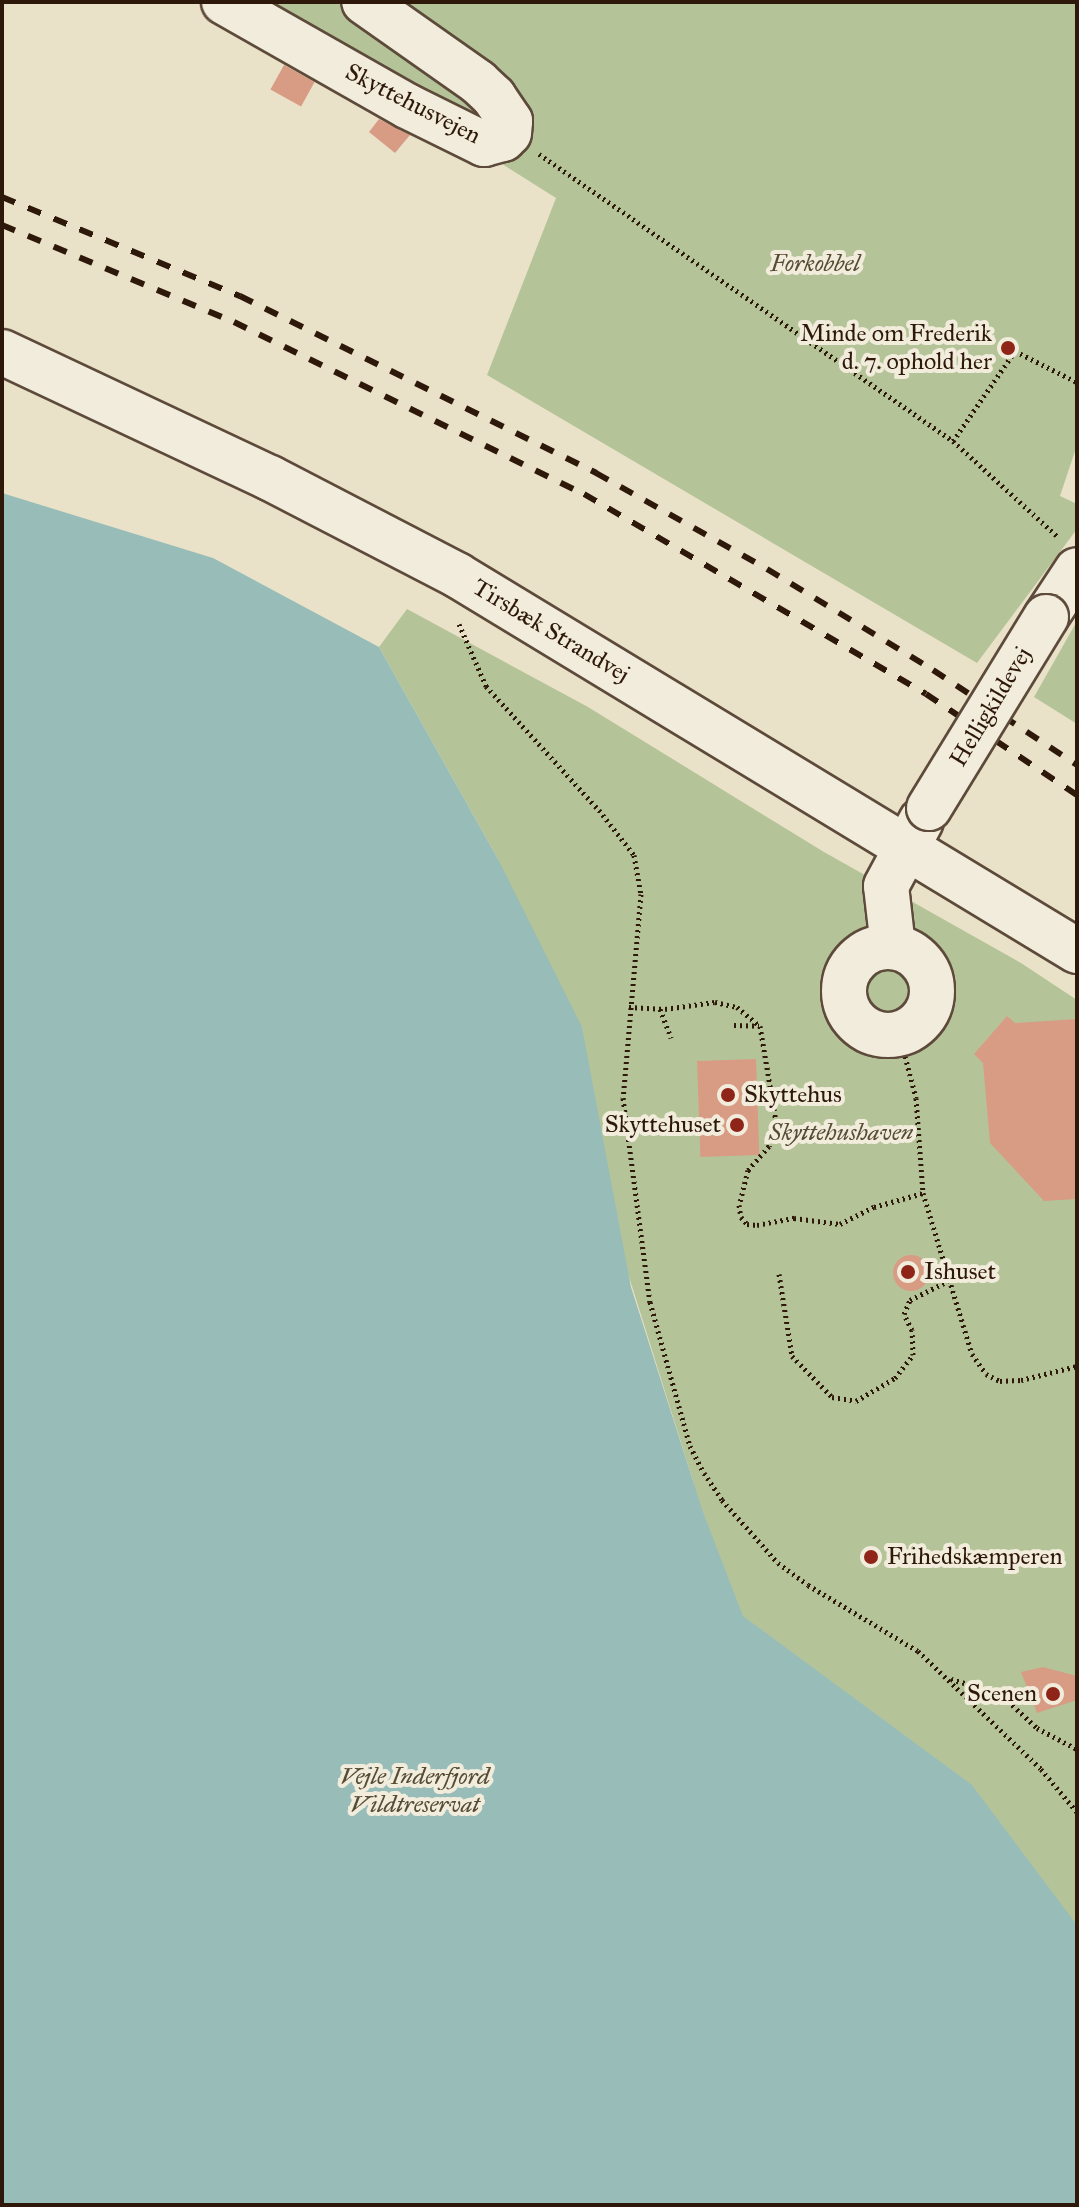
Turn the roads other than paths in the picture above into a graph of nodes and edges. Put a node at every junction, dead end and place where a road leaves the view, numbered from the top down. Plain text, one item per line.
1 (224, 2) edge
2 (364, 2) edge
3 (2, 352) edge
4 (1071, 557) edge
5 (906, 845) junction
6 (893, 947) junction
7 (1077, 951) edge

1 - 2 street, Skyttehusvejen
3 - 5 street, Tirsbæk Strandvej
4 - 5 street, Helligkildevej, bridge
5 - 6 street, Helligkildevej
5 - 7 street, Tirsbæk Strandvej
6 - 6 street

